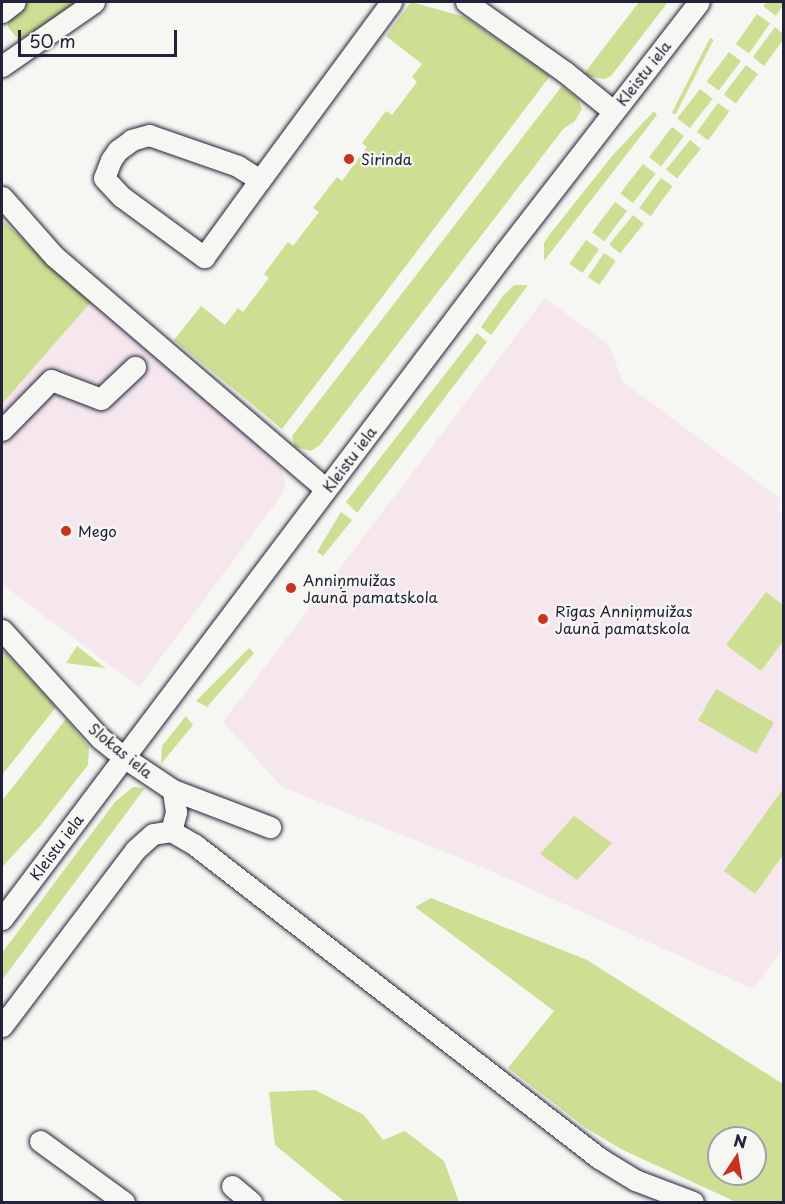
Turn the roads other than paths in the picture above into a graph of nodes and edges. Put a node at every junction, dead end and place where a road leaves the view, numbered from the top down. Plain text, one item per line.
1 (15, 2) edge
2 (94, 2) edge
3 (391, 2) edge
4 (466, 2) edge
5 (699, 2) edge
6 (2, 12) edge
7 (5, 57) edge
8 (613, 111) junction
9 (260, 180) junction
10 (2, 197) edge
11 (135, 367) dead end
12 (2, 430) edge
13 (326, 489) junction
14 (2, 630) edge
15 (125, 758) junction
16 (173, 790) junction
17 (270, 826) dead end
18 (171, 831) junction
19 (2, 919) edge
20 (2, 1026) edge
21 (40, 1141) dead end
22 (232, 1186) dead end
23 (257, 1199) edge
24 (124, 1203) edge
25 (693, 1203) edge

1 - 6 street
2 - 7 street
3 - 9 street
4 - 8 street
5 - 8 street, Kleistu iela
8 - 13 street, Kleistu iela
9 - 9 street
10 - 13 street
11 - 12 street
13 - 15 street, Kleistu iela
14 - 15 street, Slokas iela
15 - 16 street, Slokas iela
15 - 19 street, Kleistu iela
16 - 17 street, Slokas iela
16 - 18 street
18 - 20 street
18 - 25 street
21 - 24 street
22 - 23 street

